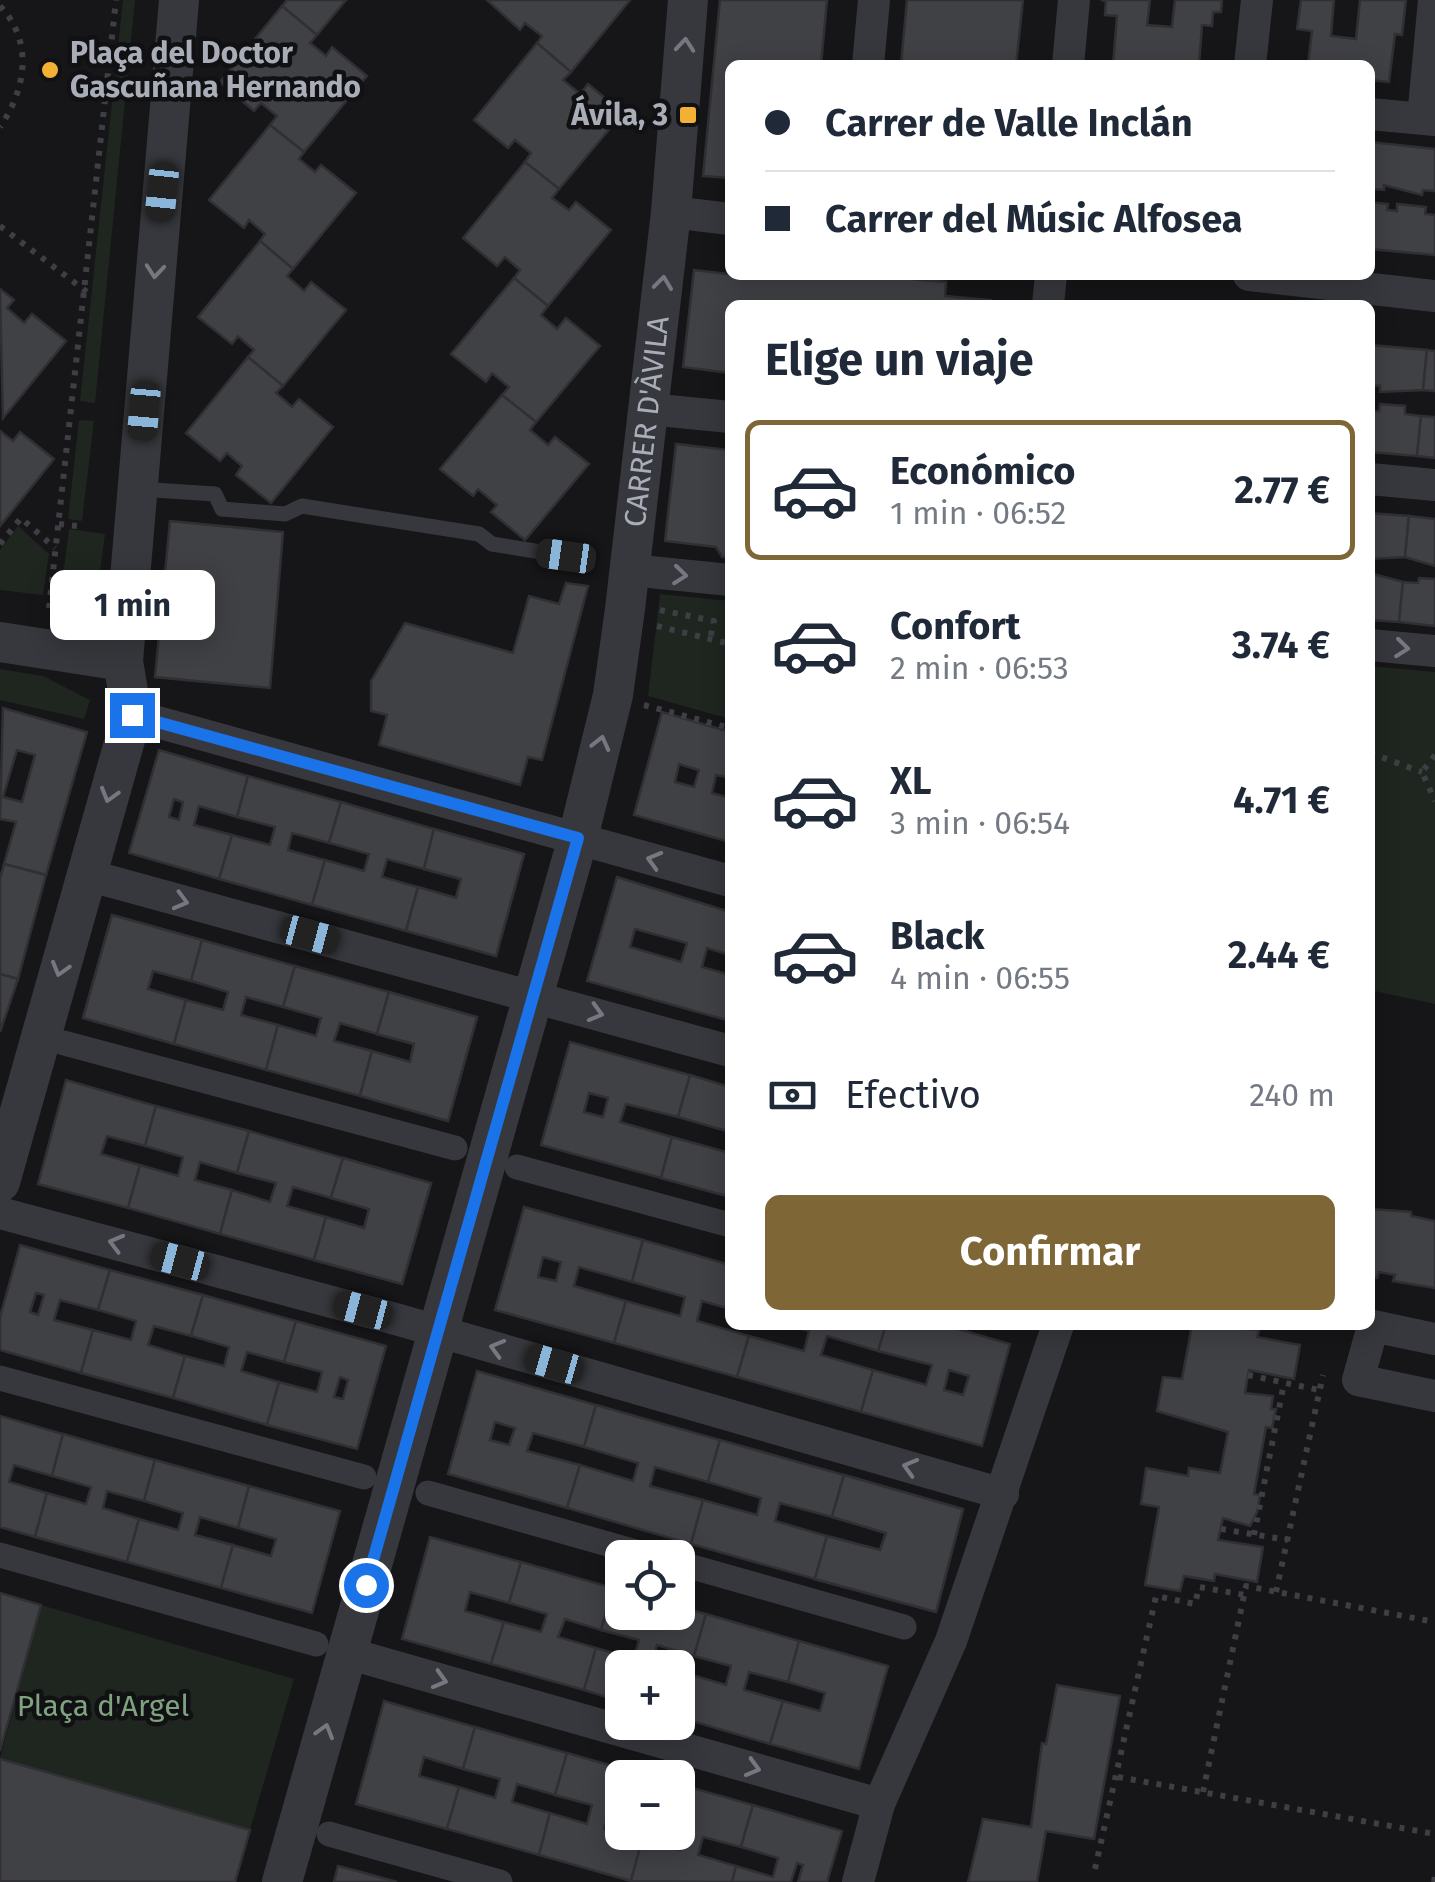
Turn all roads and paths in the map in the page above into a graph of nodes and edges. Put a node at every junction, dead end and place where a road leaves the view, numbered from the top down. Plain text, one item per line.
1 (116, 0) edge
2 (178, 0) edge
3 (688, 0) edge
4 (874, 0) edge
5 (1074, 0) edge
6 (1257, 0) edge
7 (1434, 0) edge
8 (0, 6) edge
9 (868, 60) edge
10 (1068, 60) edge
11 (1251, 60) edge
12 (1375, 114) edge
13 (1429, 119) edge
14 (0, 127) edge
15 (671, 212) junction
16 (725, 218) edge
17 (0, 226) edge
18 (1293, 280) edge
19 (87, 292) junction
20 (1435, 296) edge
21 (648, 409) junction
22 (725, 417) edge
23 (1375, 479) edge
24 (1435, 485) edge
25 (138, 489) junction
26 (59, 524) junction
27 (77, 526) dead end
28 (0, 544) edge
29 (56, 548) junction
30 (566, 556) dead end
31 (630, 570) junction
32 (725, 580) edge
33 (49, 608) dead end
34 (654, 609) dead end
35 (652, 625) dead end
36 (710, 639) junction
37 (0, 642) edge
38 (725, 643) edge
39 (1375, 646) edge
40 (1435, 652) edge
41 (123, 661) junction
42 (640, 704) dead end
43 (132, 715) junction
44 (725, 727) edge
45 (1435, 755) edge
46 (1375, 756) edge
47 (1422, 772) junction
48 (1435, 801) edge
49 (578, 838) junction
50 (87, 876) junction
51 (725, 880) edge
52 (533, 994) junction
53 (64, 1043) dead end
54 (725, 1050) edge
55 (455, 1148) dead end
56 (516, 1167) dead end
57 (0, 1182) edge
58 (0, 1212) edge
59 (725, 1224) edge
60 (1375, 1327) edge
61 (1056, 1330) edge
62 (1371, 1330) edge
63 (437, 1331) junction
64 (1435, 1339) edge
65 (1327, 1358) dead end
66 (1248, 1375) dead end
67 (0, 1378) edge
68 (1284, 1383) junction
69 (1320, 1390) junction
70 (1435, 1396) edge
71 (364, 1476) dead end
72 (428, 1493) dead end
73 (1004, 1494) junction
74 (1221, 1529) dead end
75 (1254, 1535) junction
76 (1288, 1540) junction
77 (605, 1543) edge
78 (0, 1555) edge
79 (695, 1569) edge
80 (1276, 1592) junction
81 (1245, 1595) junction
82 (1435, 1622) edge
83 (904, 1627) dead end
84 (332, 1648) junction
85 (1118, 1777) junction
86 (1203, 1792) junction
87 (879, 1804) junction
88 (329, 1834) dead end
89 (1435, 1834) edge
90 (1095, 1869) dead end
91 (282, 1882) edge
92 (500, 1882) edge
93 (858, 1882) edge

1 - 19 path
2 -> 25 street
15 -> 3 street, CARRER D'ÀVILA
4 - 9 street
5 - 10 street
6 - 11 street
7 - 13 street
8 - 14 path
12 - 13 street
15 - 16 street
21 -> 15 street, CARRER D'ÀVILA
17 - 19 path
18 - 20 street
19 - 26 path
21 - 22 street
21 - 31 street, CARRER D'ÀVILA
23 - 24 street
25 - 30 lane
25 - 41 street
26 - 27 path
26 - 29 path
28 - 29 path
29 - 33 path
31 -> 32 street
49 -> 31 street, CARRER D'ÀVILA
34 - 36 path
35 - 36 path
36 - 38 path
37 - 41 street
39 -> 40 street
41 - 43 street
42 - 44 path
43 - 49 street
43 -> 50 street
45 - 47 path
46 - 47 path
47 - 48 path
51 -> 49 street
49 - 52 street, CARRER D'ÀVILA
50 -> 52 street
50 -> 57 street
52 -> 54 street
52 - 63 street, CARRER D'ÀVILA
53 - 55 street
56 - 59 street
63 -> 58 street
60 - 64 street
61 - 73 street
62 - 70 street
73 -> 63 street
63 - 84 street, CARRER D'ÀVILA
65 - 69 path
66 - 68 path
67 - 71 street
68 - 69 path
68 - 75 path
69 - 76 path
72 - 77 street
73 - 87 street
74 - 75 path
75 - 76 path
76 - 80 path
78 - 84 street
79 - 83 street
80 - 81 path
80 - 82 path
81 - 85 path
81 - 86 path
84 -> 87 street
91 -> 84 street, CARRER D'ÀVILA
85 - 86 path
85 - 90 path
86 - 89 path
87 - 93 street
88 - 92 street

